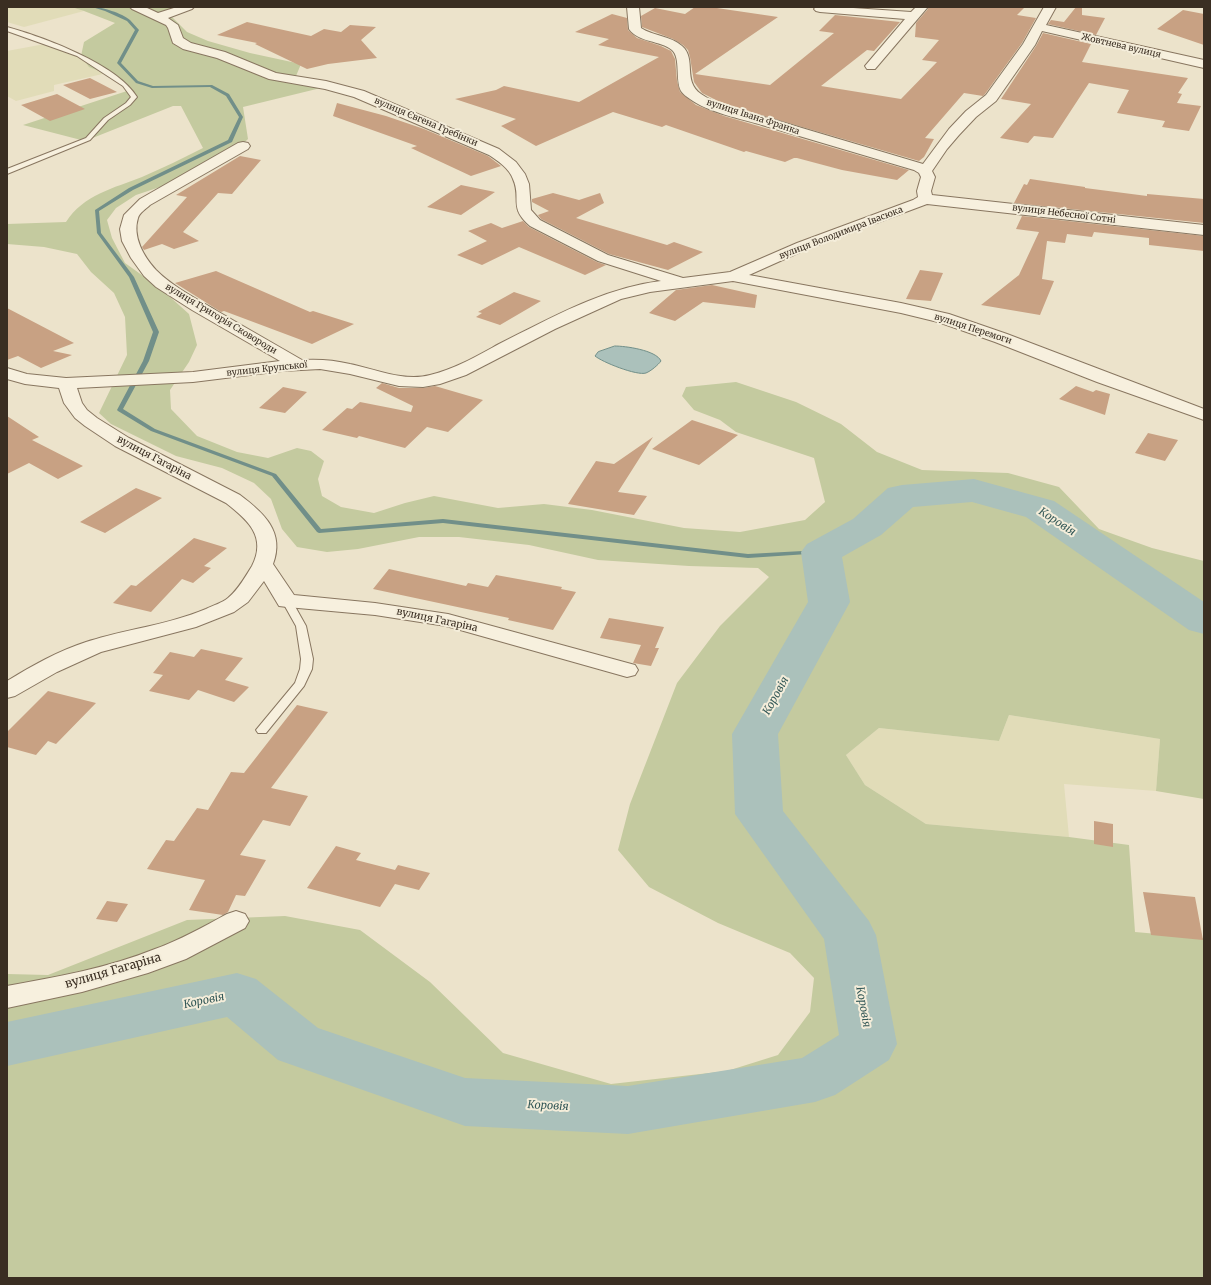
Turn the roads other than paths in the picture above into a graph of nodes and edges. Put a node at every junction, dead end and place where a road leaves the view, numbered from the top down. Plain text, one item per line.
1 (136, 7) edge
2 (188, 7) edge
3 (633, 7) edge
4 (1050, 7) edge
5 (820, 9) dead end
6 (918, 12) edge
7 (158, 16) junction
8 (1039, 27) junction
9 (7, 29) edge
10 (1204, 64) edge
11 (871, 66) dead end
12 (243, 146) dead end
13 (7, 172) edge
14 (926, 173) junction
15 (925, 199) junction
16 (1204, 230) edge
17 (733, 276) junction
18 (681, 282) junction
19 (297, 364) junction
20 (7, 373) edge
21 (66, 383) junction
22 (1204, 415) edge
23 (263, 564) junction
24 (287, 600) junction
25 (627, 670) dead end
26 (7, 691) edge
27 (262, 730) dead end
28 (236, 921) dead end
29 (7, 997) edge

1 - 7 street, вулиця Євгена Гребінки
2 - 7 street
3 - 14 street, вулиця Івана Франка
4 - 8 street
5 - 6 street
6 - 11 street
7 - 18 street, вулиця Євгена Гребінки
8 - 10 street, Жовтнева вулиця
8 - 14 street
9 - 13 lane
12 - 19 street, вулиця Григорія Сковороди
14 - 15 street
15 - 16 street, вулиця Небесної Сотні
15 - 17 street, вулиця Володимира Івасюка
17 - 18 street, вулиця Крупської
17 - 22 street, вулиця Перемоги
18 - 19 street, вулиця Крупської
19 - 21 street, вулиця Крупської
20 - 21 street
21 - 23 street, вулиця Гагаріна
23 - 24 street
23 - 26 street, вулиця Гагаріна
24 - 25 street, вулиця Гагаріна
24 - 27 lane
28 - 29 street, вулиця Гагаріна

